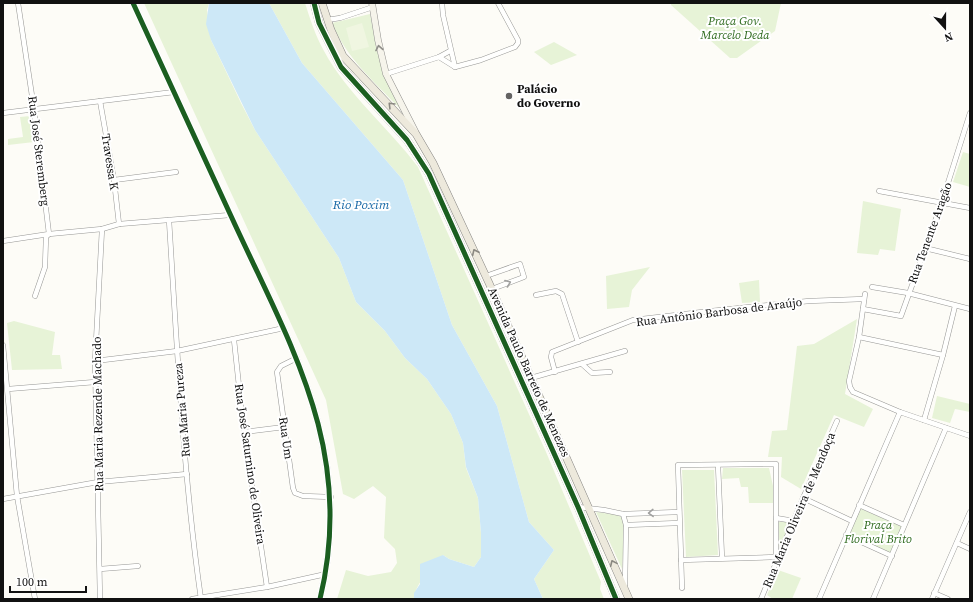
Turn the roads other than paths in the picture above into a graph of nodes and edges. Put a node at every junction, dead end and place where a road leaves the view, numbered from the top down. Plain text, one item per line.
1 (18, 3) edge
2 (133, 3) edge
3 (314, 3) edge
4 (322, 3) edge
5 (442, 3) edge
6 (498, 3) edge
7 (372, 5) edge
8 (327, 20) junction
9 (450, 51) junction
10 (439, 57) junction
11 (455, 67) junction
12 (386, 74) junction
13 (174, 92) junction
14 (100, 101) junction
15 (34, 109) junction
16 (3, 113) edge
17 (970, 113) edge
18 (416, 134) junction
19 (176, 172) dead end
20 (114, 180) junction
21 (879, 191) dead end
22 (942, 202) junction
23 (970, 208) edge
24 (230, 215) junction
25 (169, 220) junction
26 (119, 224) junction
27 (102, 229) junction
28 (49, 234) junction
29 (3, 241) edge
30 (925, 248) junction
31 (970, 259) edge
32 (486, 276) junction
33 (872, 287) dead end
34 (492, 289) junction
35 (908, 293) junction
36 (536, 295) dead end
37 (35, 296) dead end
38 (955, 306) junction
39 (863, 309) junction
40 (970, 309) edge
41 (284, 328) junction
42 (859, 337) junction
43 (234, 340) junction
44 (578, 342) junction
45 (3, 345) edge
46 (177, 351) junction
47 (625, 351) dead end
48 (943, 355) junction
49 (297, 358) junction
50 (95, 361) junction
51 (582, 364) junction
52 (555, 372) junction
53 (610, 372) dead end
54 (5, 378) edge
55 (531, 378) junction
56 (95, 382) junction
57 (8, 389) junction
58 (900, 412) junction
59 (924, 420) junction
60 (837, 421) dead end
61 (284, 428) junction
62 (946, 428) junction
63 (244, 432) junction
64 (969, 434) edge
65 (718, 465) junction
66 (187, 474) junction
67 (98, 482) junction
68 (17, 496) junction
69 (331, 497) junction
70 (803, 498) junction
71 (3, 499) edge
72 (859, 505) junction
73 (578, 507) junction
74 (589, 508) junction
75 (679, 512) junction
76 (970, 512) edge
77 (623, 514) junction
78 (776, 518) junction
79 (794, 521) junction
80 (852, 521) junction
81 (679, 523) junction
82 (626, 525) junction
83 (904, 525) junction
84 (846, 535) junction
85 (957, 543) junction
86 (970, 549) edge
87 (892, 556) junction
88 (777, 557) junction
89 (722, 558) junction
90 (681, 560) junction
91 (138, 566) dead end
92 (100, 569) junction
93 (326, 574) junction
94 (621, 581) junction
95 (610, 584) junction
96 (266, 587) junction
97 (682, 588) dead end
98 (625, 591) junction
99 (934, 594) junction
100 (201, 598) edge
101 (35, 599) edge
102 (100, 599) edge
103 (192, 599) edge
104 (320, 599) edge
105 (616, 599) edge
106 (629, 599) edge
107 (761, 599) edge
108 (819, 599) edge
109 (873, 599) edge
110 (932, 599) edge
111 (948, 599) edge

1 - 15 street, Rua José Steremberg
2 - 13 street
3 - 73 main road, Avenida Paulo Barreto de Menezes
4 - 8 main road, Avenida Paulo Barreto de Menezes
5 - 9 street
6 - 11 street
7 - 8 street
12 -> 7 street
18 -> 8 main road, Avenida Paulo Barreto de Menezes
9 - 10 street
9 - 11 street
10 - 11 street
10 - 12 street
12 - 18 street
13 - 14 street
13 - 24 street
14 - 15 street
14 - 20 street, Travessa K
15 - 16 street
15 - 28 street, Rua José Steremberg
17 - 22 street, Rua Tenente Aragão
32 -> 18 main road, Avenida Paulo Barreto de Menezes
19 - 20 street
20 - 26 street, Travessa K
21 - 22 street
22 - 23 street
22 - 30 street, Rua Tenente Aragão
24 - 25 street
24 - 41 street
25 - 26 street
25 - 46 street, Rua Maria Pureza
26 - 27 street
27 - 28 street
27 - 50 street, Rua Maria Rezende Machado
28 - 29 street
28 - 37 street, Rua José Steremberg
30 - 31 street
30 - 35 street, Rua Tenente Aragão
32 - 34 main road, Avenida Paulo Barreto de Menezes
34 -> 32 street
33 - 35 street
34 - 55 main road, Avenida Paulo Barreto de Menezes
35 - 38 street
35 - 39 street, Rua Tenente Aragão
36 - 44 street
38 - 40 street
38 - 48 street
39 - 42 street
39 - 44 street, Rua Antônio Barbosa de Araújo
41 - 43 street
41 - 49 street
42 - 48 street
42 - 58 street
43 - 46 street
43 - 63 street, Rua José Saturnino de Oliveira
44 - 52 street, Rua Antônio Barbosa de Araújo
45 - 54 street
46 - 50 street
46 - 66 street, Rua Maria Pureza
47 - 51 street
48 - 59 street
49 - 61 street, Rua Um
49 - 69 street
50 - 56 street, Rua Maria Rezende Machado
51 - 52 street
51 - 53 street
52 - 55 street
54 - 57 street
55 - 74 main road, Avenida Paulo Barreto de Menezes
56 - 57 street
56 - 67 street, Rua Maria Rezende Machado
57 - 68 street
58 - 59 street
58 - 72 street
59 - 62 street
60 - 70 street, Rua Maria Oliveira de Mendoça
61 - 63 street
61 - 69 street, Rua Um
62 - 64 street
62 - 83 street
63 - 96 street, Rua José Saturnino de Oliveira
65 - 75 street
65 - 78 street
65 - 89 street
66 - 67 street
66 - 100 street, Rua Maria Pureza
67 - 68 street
67 - 92 street, Rua Maria Rezende Machado
68 - 71 street
68 - 101 street
69 - 93 street
70 - 79 street, Rua Maria Oliveira de Mendoça
70 - 80 street
72 - 80 street
72 - 83 street
73 - 74 street
73 - 95 main road, Avenida Paulo Barreto de Menezes
74 - 77 street
94 -> 74 main road, Avenida Paulo Barreto de Menezes
75 -> 77 street
75 - 81 street
76 - 85 street
77 - 82 street
78 - 79 street
78 - 88 street
79 - 88 street, Rua Maria Oliveira de Mendoça
80 - 84 street
81 - 82 street
81 - 90 street
82 - 98 street
83 - 87 street
84 - 87 street
84 - 108 street
85 - 86 street
85 - 99 street
87 - 109 street
88 - 89 street
88 - 107 street, Rua Maria Oliveira de Mendoça
89 - 90 street
90 - 97 street
91 - 92 street
92 - 102 street, Rua Maria Rezende Machado
93 - 96 street
93 - 104 street
94 - 95 main road
94 - 98 main road, Avenida Paulo Barreto de Menezes
95 - 105 main road, Avenida Paulo Barreto de Menezes
96 - 100 street
98 - 106 main road, Avenida Paulo Barreto de Menezes
99 - 110 street
99 - 111 street
100 - 103 street

